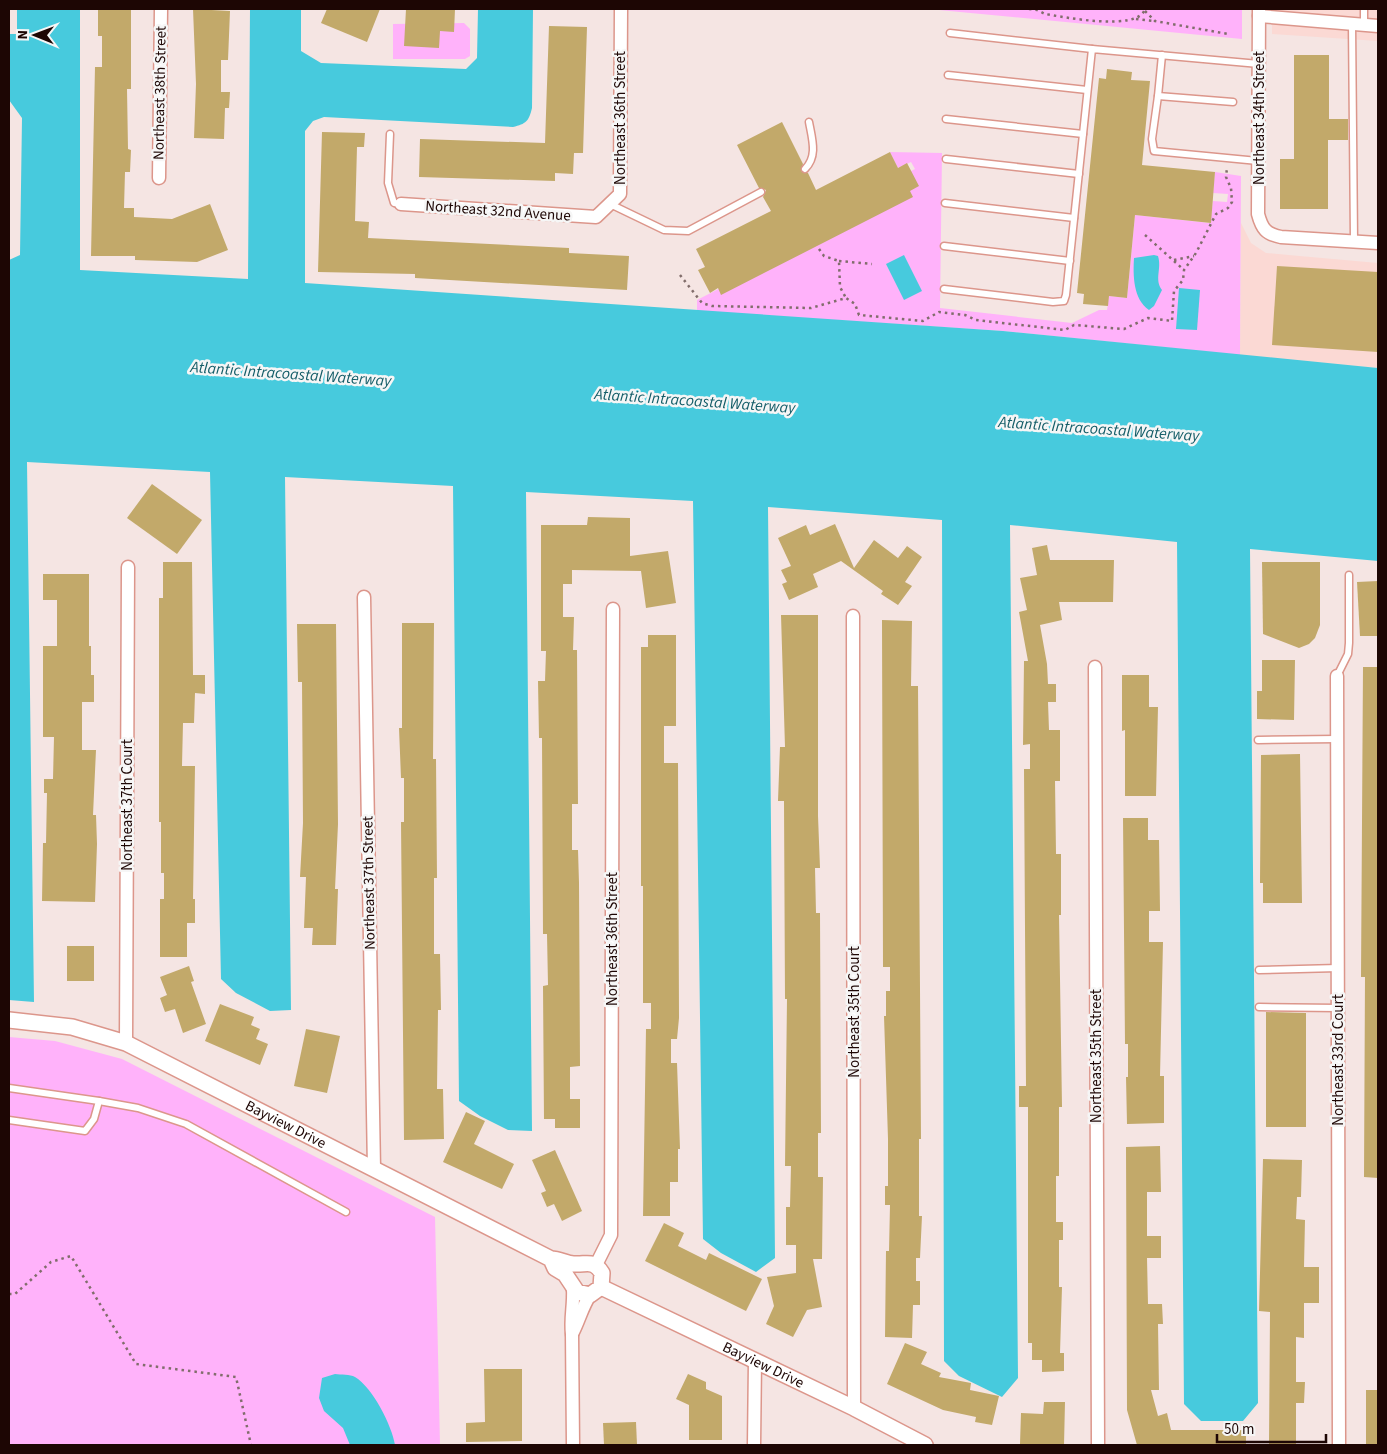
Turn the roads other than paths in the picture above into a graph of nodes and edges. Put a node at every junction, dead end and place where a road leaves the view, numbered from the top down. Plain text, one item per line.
1 (161, 9) edge
2 (620, 9) edge
3 (1364, 9) edge
4 (1259, 12) edge
5 (1291, 14) edge
6 (1358, 25) junction
7 (1378, 26) edge
8 (950, 33) dead end
9 (1092, 49) junction
10 (1162, 55) junction
11 (1259, 64) junction
12 (948, 75) dead end
13 (1087, 90) junction
14 (1158, 96) junction
15 (1233, 102) dead end
16 (946, 119) dead end
17 (809, 122) dead end
18 (390, 134) dead end
19 (1083, 134) junction
20 (946, 159) dead end
21 (1258, 162) junction
22 (805, 168) dead end
23 (1079, 174) junction
24 (159, 178) dead end
25 (761, 192) dead end
26 (945, 202) dead end
27 (401, 204) joint
28 (610, 204) junction
29 (596, 217) joint
30 (1074, 218) junction
31 (1354, 242) junction
32 (1378, 243) edge
33 (944, 246) dead end
34 (1070, 261) junction
35 (944, 289) dead end
36 (128, 567) dead end
37 (1349, 575) dead end
38 (364, 597) dead end
39 (613, 609) dead end
40 (853, 616) dead end
41 (1095, 667) dead end
42 (1337, 676) joint
43 (1337, 739) junction
44 (1258, 740) dead end
45 (1338, 968) junction
46 (1259, 970) dead end
47 (1260, 1007) dead end
48 (1338, 1008) junction
49 (9, 1020) edge
50 (126, 1043) junction
51 (9, 1088) edge
52 (99, 1101) junction
53 (9, 1120) edge
54 (374, 1168) junction
55 (346, 1212) dead end
56 (551, 1259) junction
57 (577, 1265) junction
58 (596, 1265) junction
59 (571, 1284) junction
60 (596, 1291) junction
61 (572, 1334) junction
62 (755, 1360) junction
63 (854, 1408) junction
64 (921, 1444) edge
65 (572, 1445) edge
66 (754, 1445) edge
67 (1098, 1445) edge
68 (1339, 1445) edge

1 - 24 street, Northeast 38th Street
2 - 28 street, Northeast 36th Street
3 - 6 lane
4 - 5 street
4 - 11 street, Northeast 34th Street
5 - 6 street
6 - 7 street
6 - 31 lane
8 - 9 lane
9 - 10 lane
9 - 13 lane
10 - 11 lane
10 - 14 lane
11 - 21 street, Northeast 34th Street
12 - 13 lane
13 - 19 lane
14 - 15 lane
14 - 21 lane
16 - 19 lane
17 - 22 lane
18 - 27 lane
19 - 23 lane
20 - 23 lane
21 - 31 street, Northeast 34th Street
23 - 30 lane
25 - 28 lane
26 - 30 lane
27 - 29 street, Northeast 32nd Avenue
28 - 29 street, Northeast 36th Street
30 - 34 lane
31 - 32 street
33 - 34 lane
34 - 35 lane
36 - 50 street, Northeast 37th Court
37 - 42 lane
38 - 54 street, Northeast 37th Street
39 - 58 street, Northeast 36th Street
40 - 63 street, Northeast 35th Court
41 - 67 street, Northeast 35th Street
42 - 43 street, Northeast 33rd Court
43 - 44 lane
43 - 45 street, Northeast 33rd Court
45 - 46 lane
45 - 48 street, Northeast 33rd Court
47 - 48 lane
48 - 68 street, Northeast 33rd Court
49 - 50 street, Bayview Drive
50 - 54 street, Bayview Drive
51 - 52 lane
52 - 53 lane
52 - 55 lane
54 - 56 street, Bayview Drive
56 - 57 street, Bayview Drive
56 - 59 street, Bayview Drive
57 - 58 street, Bayview Drive
57 - 59 street
58 - 60 street
59 - 60 street, Bayview Drive
59 - 61 street
60 - 61 street
60 - 62 street, Bayview Drive
61 - 65 street
62 - 63 street, Bayview Drive
62 - 66 street
63 - 64 street, Bayview Drive

